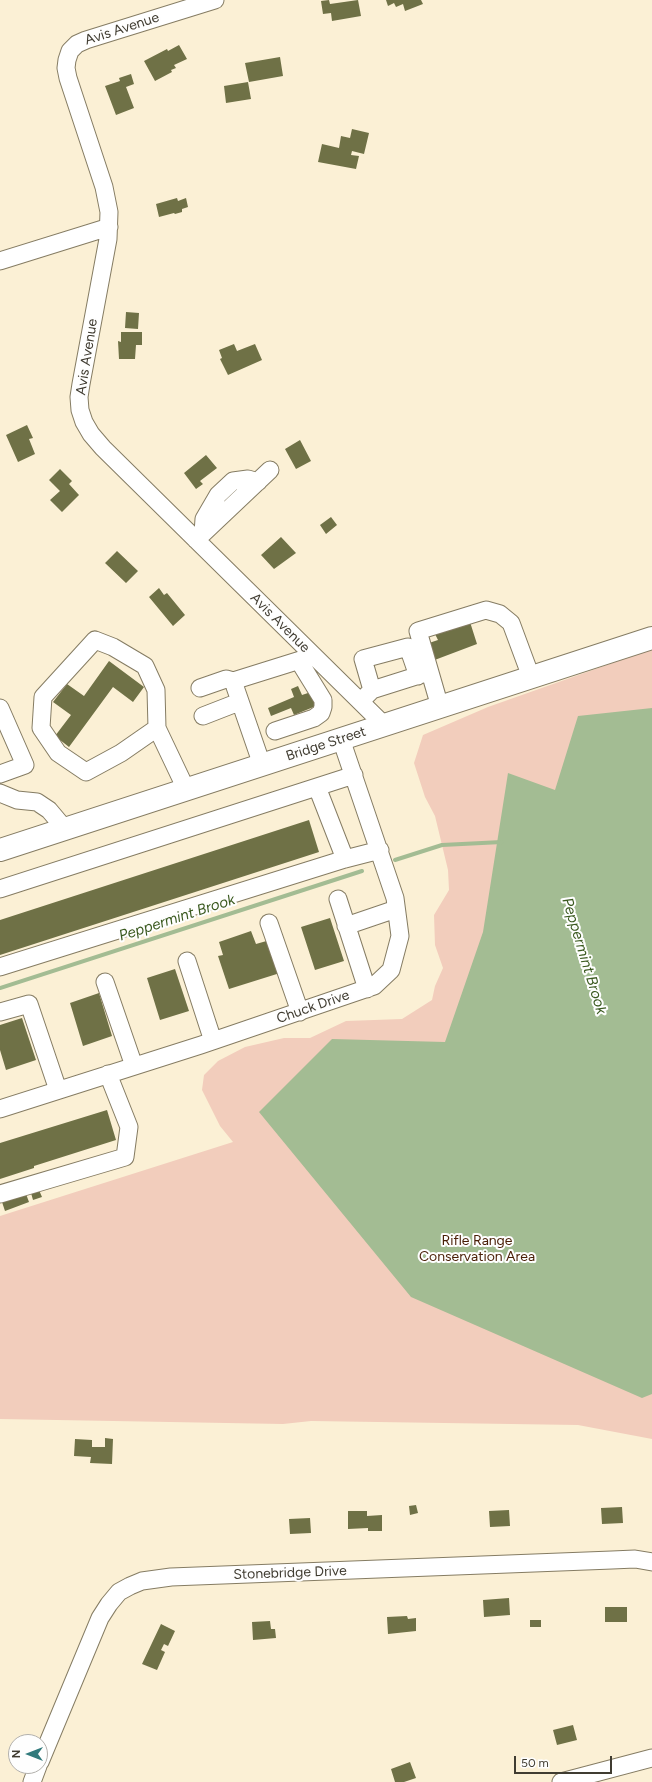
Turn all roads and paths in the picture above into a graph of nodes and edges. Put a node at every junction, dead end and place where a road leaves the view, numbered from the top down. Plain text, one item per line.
1 (215, 0) edge
2 (109, 227) junction
3 (0, 260) edge
4 (270, 470) dead end
5 (199, 537) junction
6 (652, 638) edge
7 (306, 659) junction
8 (424, 674) junction
9 (530, 677) junction
10 (233, 681) junction
11 (200, 688) dead end
12 (366, 696) junction
13 (239, 702) junction
14 (440, 707) junction
15 (0, 708) edge
16 (203, 716) dead end
17 (384, 725) junction
18 (157, 728) junction
19 (275, 732) dead end
20 (341, 739) junction
21 (262, 765) junction
22 (0, 774) edge
23 (354, 774) junction
24 (317, 787) junction
25 (186, 789) junction
26 (0, 793) edge
27 (65, 829) junction
28 (0, 850) edge
29 (380, 850) junction
30 (345, 859) junction
31 (0, 890) edge
32 (338, 899) dead end
33 (396, 909) junction
34 (269, 923) dead end
35 (346, 926) junction
36 (187, 961) dead end
37 (0, 967) edge
38 (106, 982) dead end
39 (367, 988) junction
40 (0, 1012) edge
41 (300, 1012) junction
42 (213, 1041) junction
43 (134, 1066) junction
44 (108, 1074) junction
45 (58, 1090) junction
46 (0, 1109) edge
47 (0, 1194) edge
48 (652, 1562) edge
49 (48, 1743) edge
50 (652, 1758) edge
51 (561, 1782) edge

1 - 2 street, Avis Avenue
2 - 3 street
2 - 5 street, Avis Avenue
4 - 5 street
5 - 7 street, Avis Avenue
6 - 9 main road, Bridge Street
7 - 10 street
7 - 12 street, Avis Avenue
7 - 19 street
8 - 9 street
8 - 12 street
8 - 12 street
8 - 14 street
9 - 14 main road, Bridge Street
10 - 11 street
10 - 13 street
12 - 17 street, Avis Avenue
13 - 16 street
13 - 21 street
14 - 17 main road, Bridge Street
15 - 22 street
17 - 20 main road, Bridge Street
18 - 18 street
18 - 25 street
20 - 21 main road, Bridge Street
20 - 23 street, Chuck Drive
21 - 25 main road, Bridge Street
23 - 24 street
23 - 29 street, Chuck Drive
24 - 30 street
24 - 31 street
25 - 27 main road, Bridge Street
26 - 27 street
27 - 28 main road, Bridge Street
29 - 30 street
29 - 33 street, Chuck Drive
30 - 37 street
32 - 35 street
33 - 35 street
33 - 39 street, Chuck Drive
34 - 41 street
35 - 39 street
36 - 42 street
38 - 43 street
39 - 41 street, Chuck Drive
40 - 45 street
41 - 42 street, Chuck Drive
42 - 43 street, Chuck Drive
43 - 44 street, Chuck Drive
44 - 45 street, Chuck Drive
44 - 47 street
45 - 46 street, Chuck Drive
48 - 49 street, Stonebridge Drive
50 - 51 street

